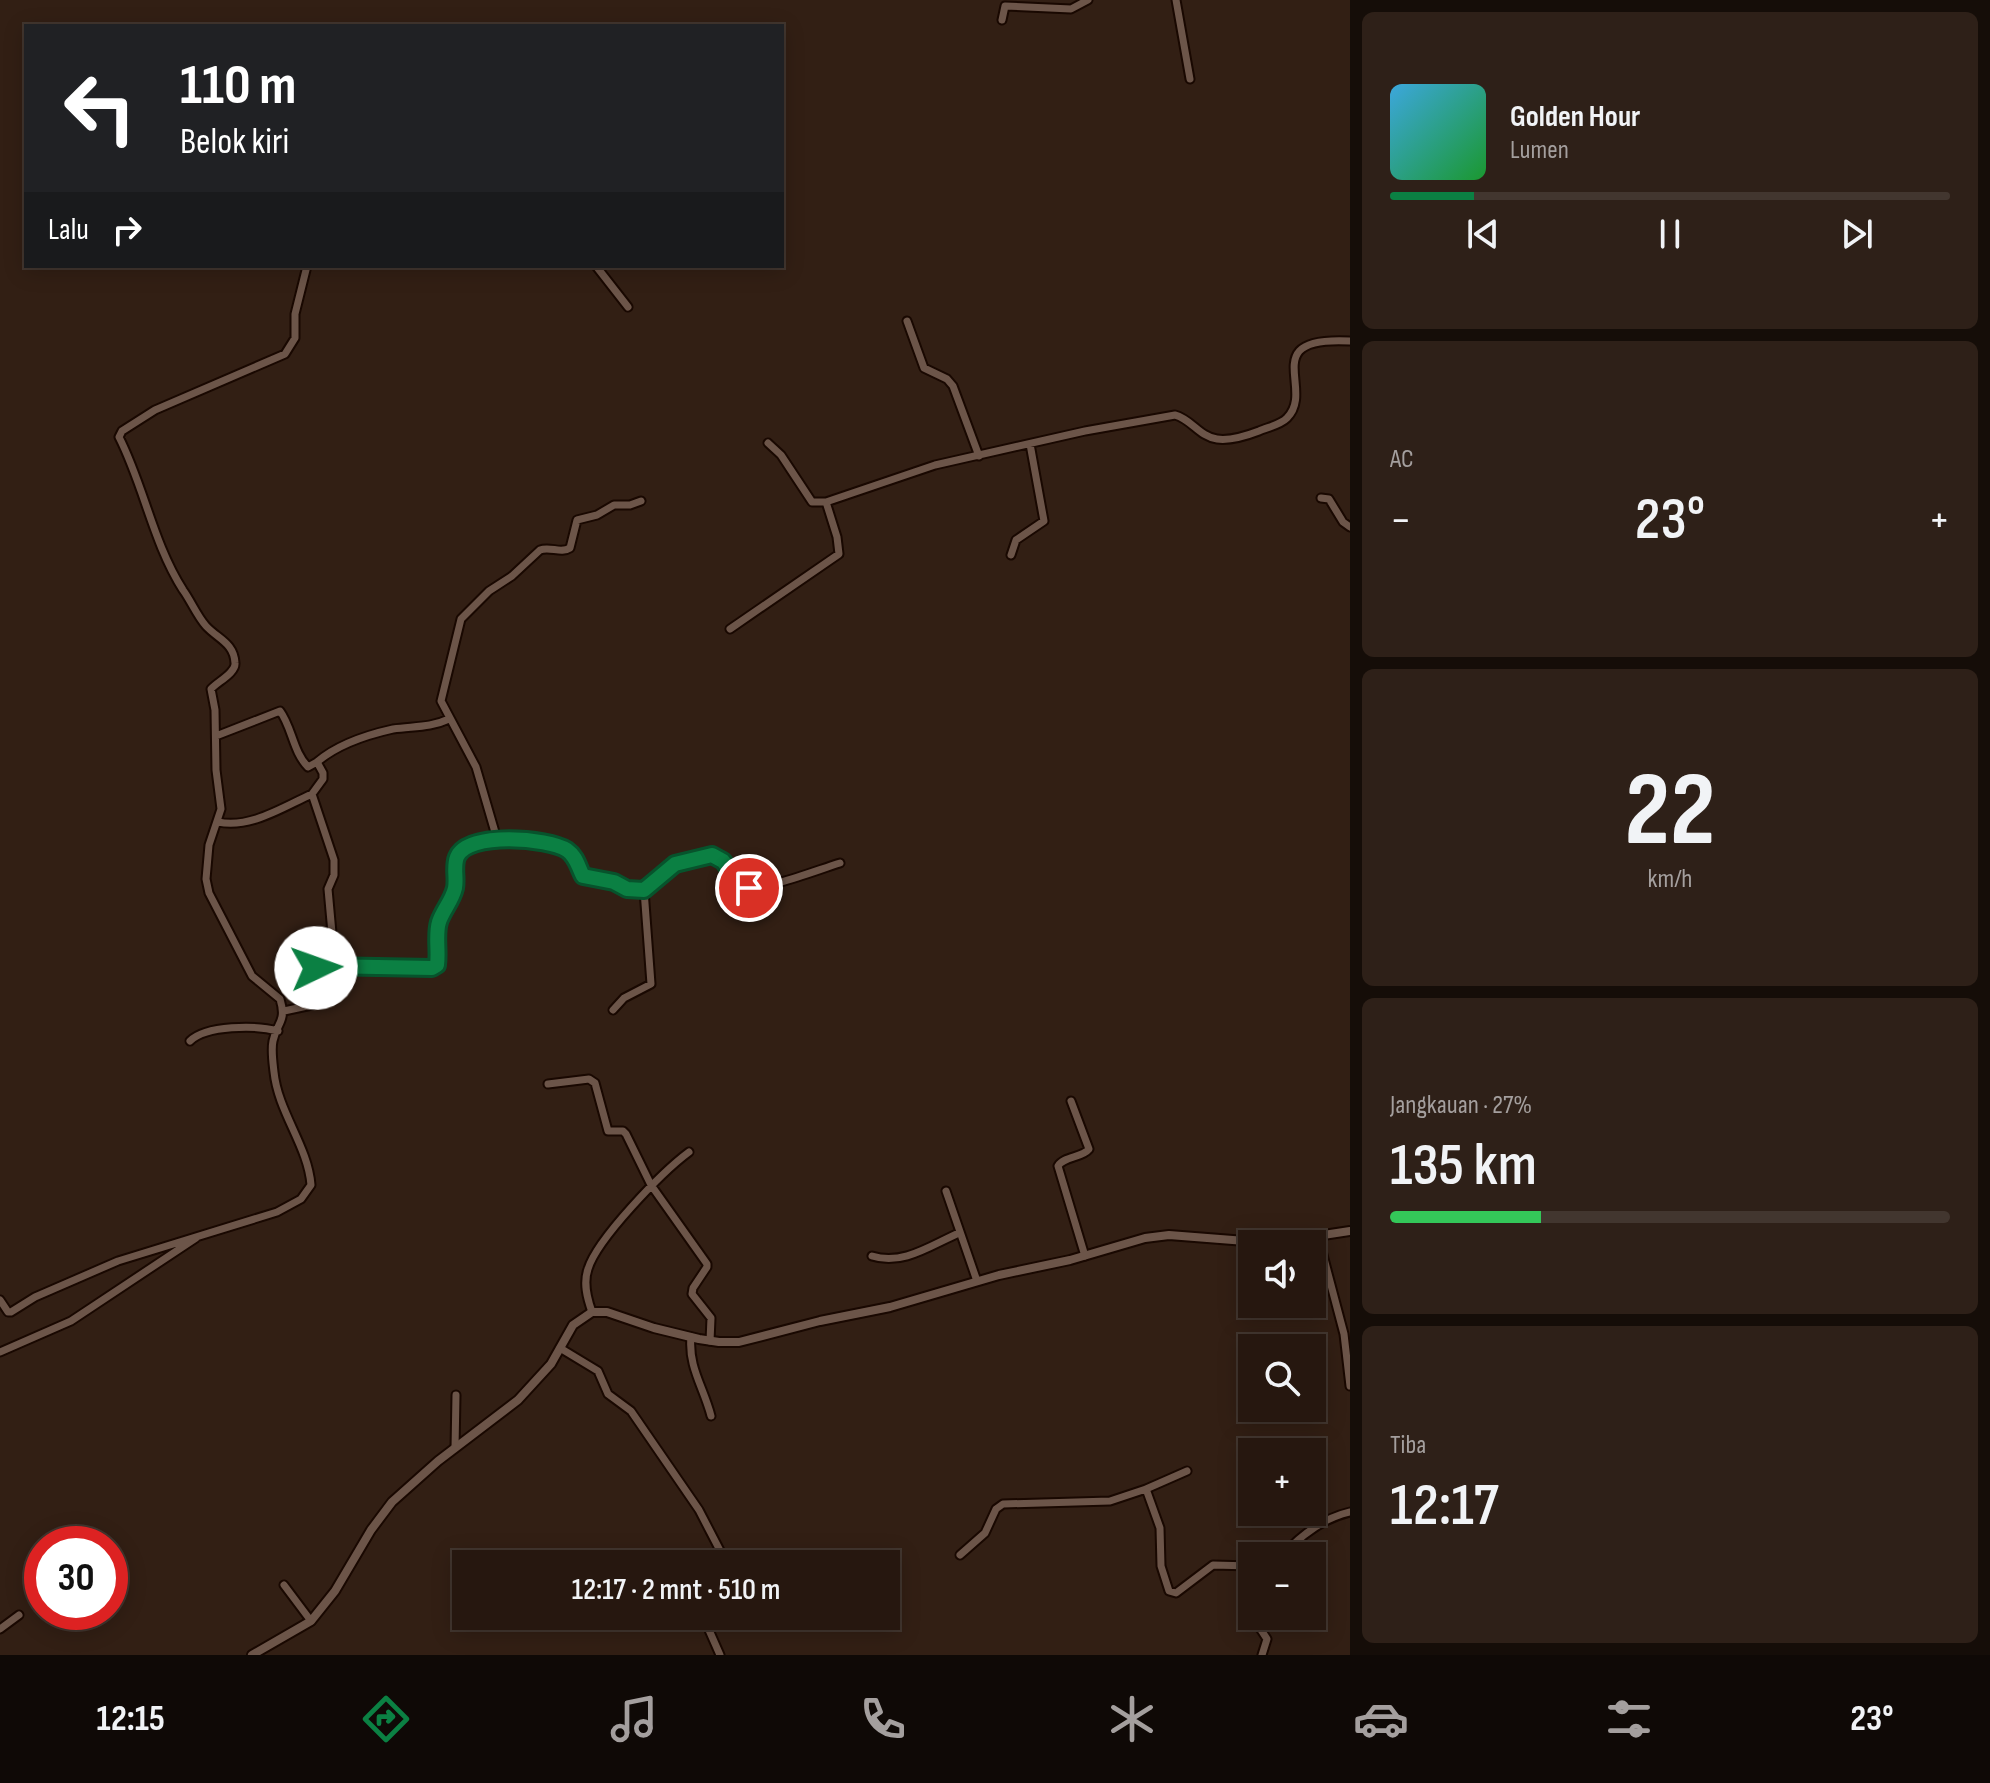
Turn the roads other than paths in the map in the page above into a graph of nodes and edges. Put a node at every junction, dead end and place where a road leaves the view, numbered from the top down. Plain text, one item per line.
1 (1088, 0) edge
2 (1176, 0) edge
3 (1002, 20) dead end
4 (1190, 79) dead end
5 (306, 268) edge
6 (598, 268) edge
7 (628, 307) dead end
8 (907, 321) dead end
9 (1350, 341) edge
10 (768, 443) dead end
11 (1030, 444) junction
12 (979, 456) junction
13 (1321, 498) dead end
14 (641, 501) dead end
15 (826, 502) junction
16 (1350, 527) edge
17 (1011, 555) dead end
18 (730, 629) dead end
19 (449, 719) junction
20 (216, 736) junction
21 (317, 762) junction
22 (312, 794) junction
23 (218, 822) junction
24 (497, 839) junction
25 (840, 863) dead end
26 (644, 890) junction
27 (335, 966) junction
28 (613, 1010) dead end
29 (284, 1011) junction
30 (278, 1031) junction
31 (190, 1041) dead end
32 (548, 1084) dead end
33 (1071, 1101) dead end
34 (689, 1152) dead end
35 (651, 1185) junction
36 (946, 1191) dead end
37 (1350, 1231) edge
38 (205, 1233) junction
39 (959, 1233) junction
40 (1326, 1235) edge
41 (1238, 1241) edge
42 (872, 1256) dead end
43 (1085, 1256) junction
44 (1326, 1266) edge
45 (977, 1281) junction
46 (0, 1300) edge
47 (592, 1312) junction
48 (691, 1337) junction
49 (710, 1341) junction
50 (560, 1348) junction
51 (0, 1352) edge
52 (1350, 1386) edge
53 (456, 1395) dead end
54 (711, 1416) dead end
55 (455, 1448) junction
56 (1187, 1471) dead end
57 (1146, 1489) junction
58 (1350, 1512) edge
59 (1297, 1542) edge
60 (720, 1550) edge
61 (960, 1555) dead end
62 (1238, 1567) edge
63 (284, 1585) dead end
64 (19, 1615) dead end
65 (311, 1621) junction
66 (0, 1629) edge
67 (709, 1630) edge
68 (1261, 1630) edge
69 (252, 1655) edge
70 (720, 1655) edge
71 (1262, 1655) edge

1 - 3 street
2 - 4 street
5 - 20 street
6 - 7 street
8 - 12 street
9 - 11 street
10 - 15 street
11 - 12 street
11 - 17 street
12 - 15 street
13 - 16 street
14 - 19 street
15 - 18 street
19 - 21 street
19 - 24 street
20 - 21 street
20 - 23 street
21 - 22 street
22 - 23 street
22 - 27 street
23 - 29 street
24 - 26 street
24 - 27 street
25 - 26 street
26 - 28 street
27 - 29 street
29 - 30 street
30 - 31 street
30 - 38 street
32 - 35 street
33 - 43 street
34 - 35 street
35 - 47 street
35 - 49 street
36 - 39 street
37 - 40 street
38 - 46 street
38 - 51 street
39 - 42 street
39 - 45 street
41 - 43 street
43 - 45 street
44 - 52 street
45 - 49 street
47 - 48 street
47 - 50 street
48 - 49 street
48 - 54 street
50 - 55 street
50 - 60 street
53 - 55 street
55 - 65 street
56 - 57 street
57 - 61 street
57 - 62 street
58 - 59 street
63 - 65 street
64 - 66 street
65 - 69 street
67 - 70 street
68 - 71 street

